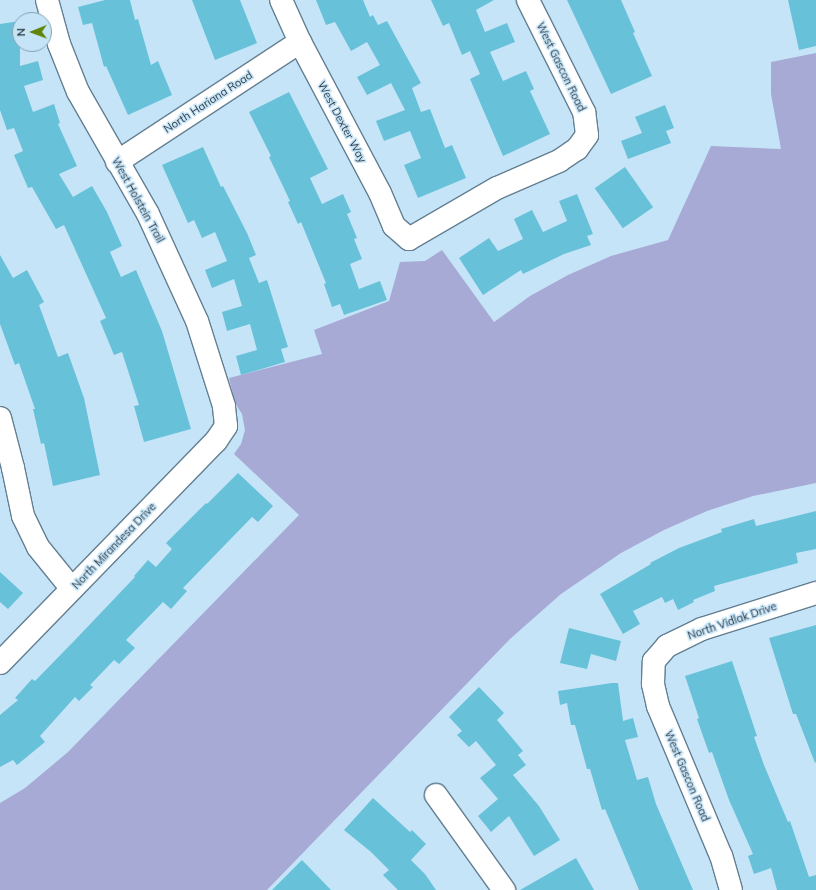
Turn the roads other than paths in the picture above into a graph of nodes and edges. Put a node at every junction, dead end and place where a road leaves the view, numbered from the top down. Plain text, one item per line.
1 (47, 0) edge
2 (281, 0) edge
3 (528, 0) edge
4 (300, 42) junction
5 (117, 162) junction
6 (409, 239) joint
7 (0, 418) edge
8 (226, 426) joint
9 (72, 589) junction
10 (816, 593) edge
11 (654, 661) joint
12 (0, 663) edge
13 (436, 795) dead end
14 (504, 890) edge
15 (731, 890) edge

1 - 5 street, West Holstein Trail
2 - 4 street, West Dexter Way
3 - 6 street, West Gascon Road
4 - 5 street, North Hariana Road
4 - 6 street, West Dexter Way
5 - 8 street, West Holstein Trail
7 - 9 street
8 - 9 street, North Mirandesa Drive
9 - 12 street, North Mirandesa Drive
10 - 11 street, North Vidlak Drive
11 - 15 street, West Gascon Road
13 - 14 street

